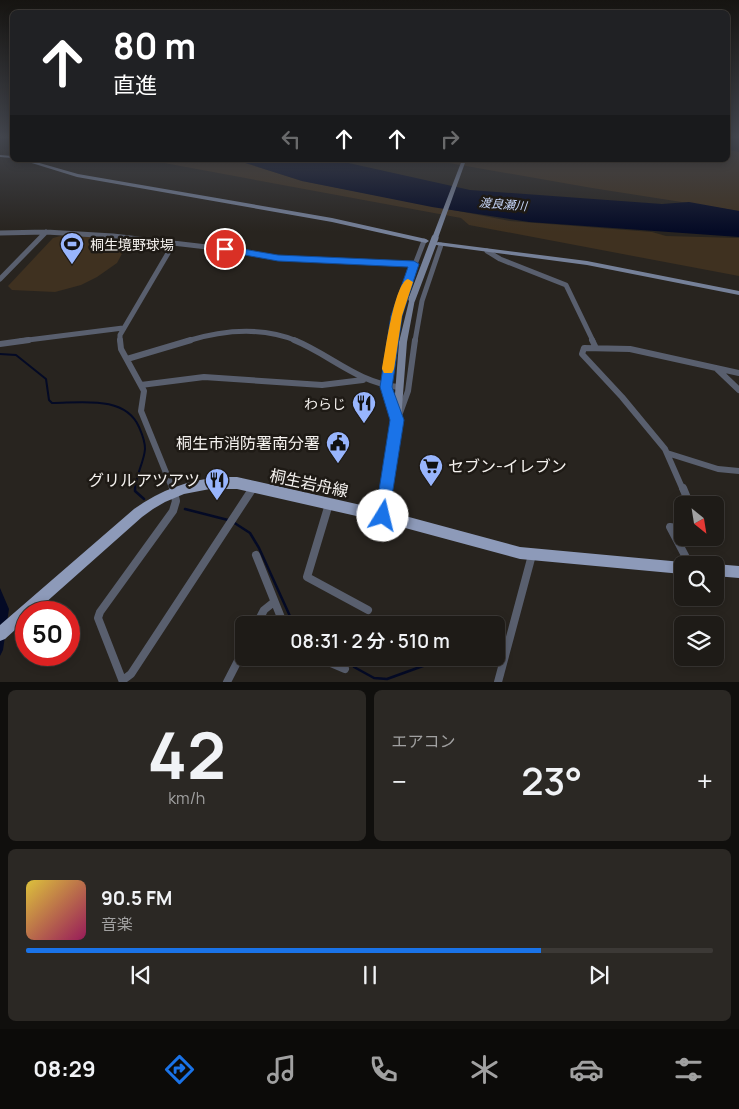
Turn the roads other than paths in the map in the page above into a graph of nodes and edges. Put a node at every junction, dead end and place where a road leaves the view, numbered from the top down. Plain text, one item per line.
1 (52, 168) edge
2 (461, 168) edge
3 (46, 232) junction
4 (0, 233) edge
5 (425, 241) joint
6 (438, 242) junction
7 (174, 243) junction
8 (487, 250) junction
9 (414, 264) junction
10 (0, 280) edge
11 (739, 292) edge
12 (123, 328) junction
13 (0, 344) edge
14 (596, 348) junction
15 (127, 359) junction
16 (716, 369) junction
17 (739, 373) edge
18 (363, 380) junction
19 (141, 385) junction
20 (386, 387) junction
21 (398, 387) junction
22 (739, 390) edge
23 (397, 420) junction
24 (667, 453) junction
25 (739, 472) edge
26 (254, 487) junction
27 (174, 491) junction
28 (686, 496) edge
29 (329, 504) junction
30 (383, 516) junction
31 (674, 528) edge
32 (674, 535) edge
33 (256, 555) dead end
34 (532, 555) junction
35 (674, 567) edge
36 (724, 572) edge
37 (738, 574) edge
38 (50, 590) joint
39 (274, 602) junction
40 (368, 610) dead end
41 (261, 616) edge
42 (280, 616) edge
43 (0, 634) edge
44 (235, 666) edge
45 (337, 666) edge
46 (345, 670) dead end
47 (123, 681) edge
48 (227, 682) edge
49 (498, 682) edge

1 - 5 street
2 - 6 street
3 - 4 street
3 - 7 street
3 - 10 street
5 - 9 street
6 - 8 street
6 - 21 street, bridge
6 - 23 street
7 - 9 street
7 - 12 street
8 - 11 street
8 - 14 street
9 - 20 street
12 - 13 street
12 - 15 street
14 - 16 street
14 - 24 street
15 - 18 street
15 - 19 street
16 - 17 street
16 - 22 street
18 - 19 street
18 - 20 street
19 - 27 street
20 - 21 street
20 - 23 street
21 - 23 street
23 - 30 street
24 - 25 street
24 - 28 street
26 - 27 main road, 桐生岩舟線
26 - 29 main road, 桐生岩舟線
26 - 47 street
27 - 38 main road, 桐生岩舟線
27 - 47 street
29 - 30 main road, 桐生岩舟線
29 - 40 street
30 - 34 main road, 桐生岩舟線
31 - 32 street
33 - 39 street
34 - 35 main road, 桐生岩舟線
34 - 49 street
36 - 37 main road
38 - 43 main road
39 - 41 street
39 - 42 street
44 - 48 street
45 - 46 street

